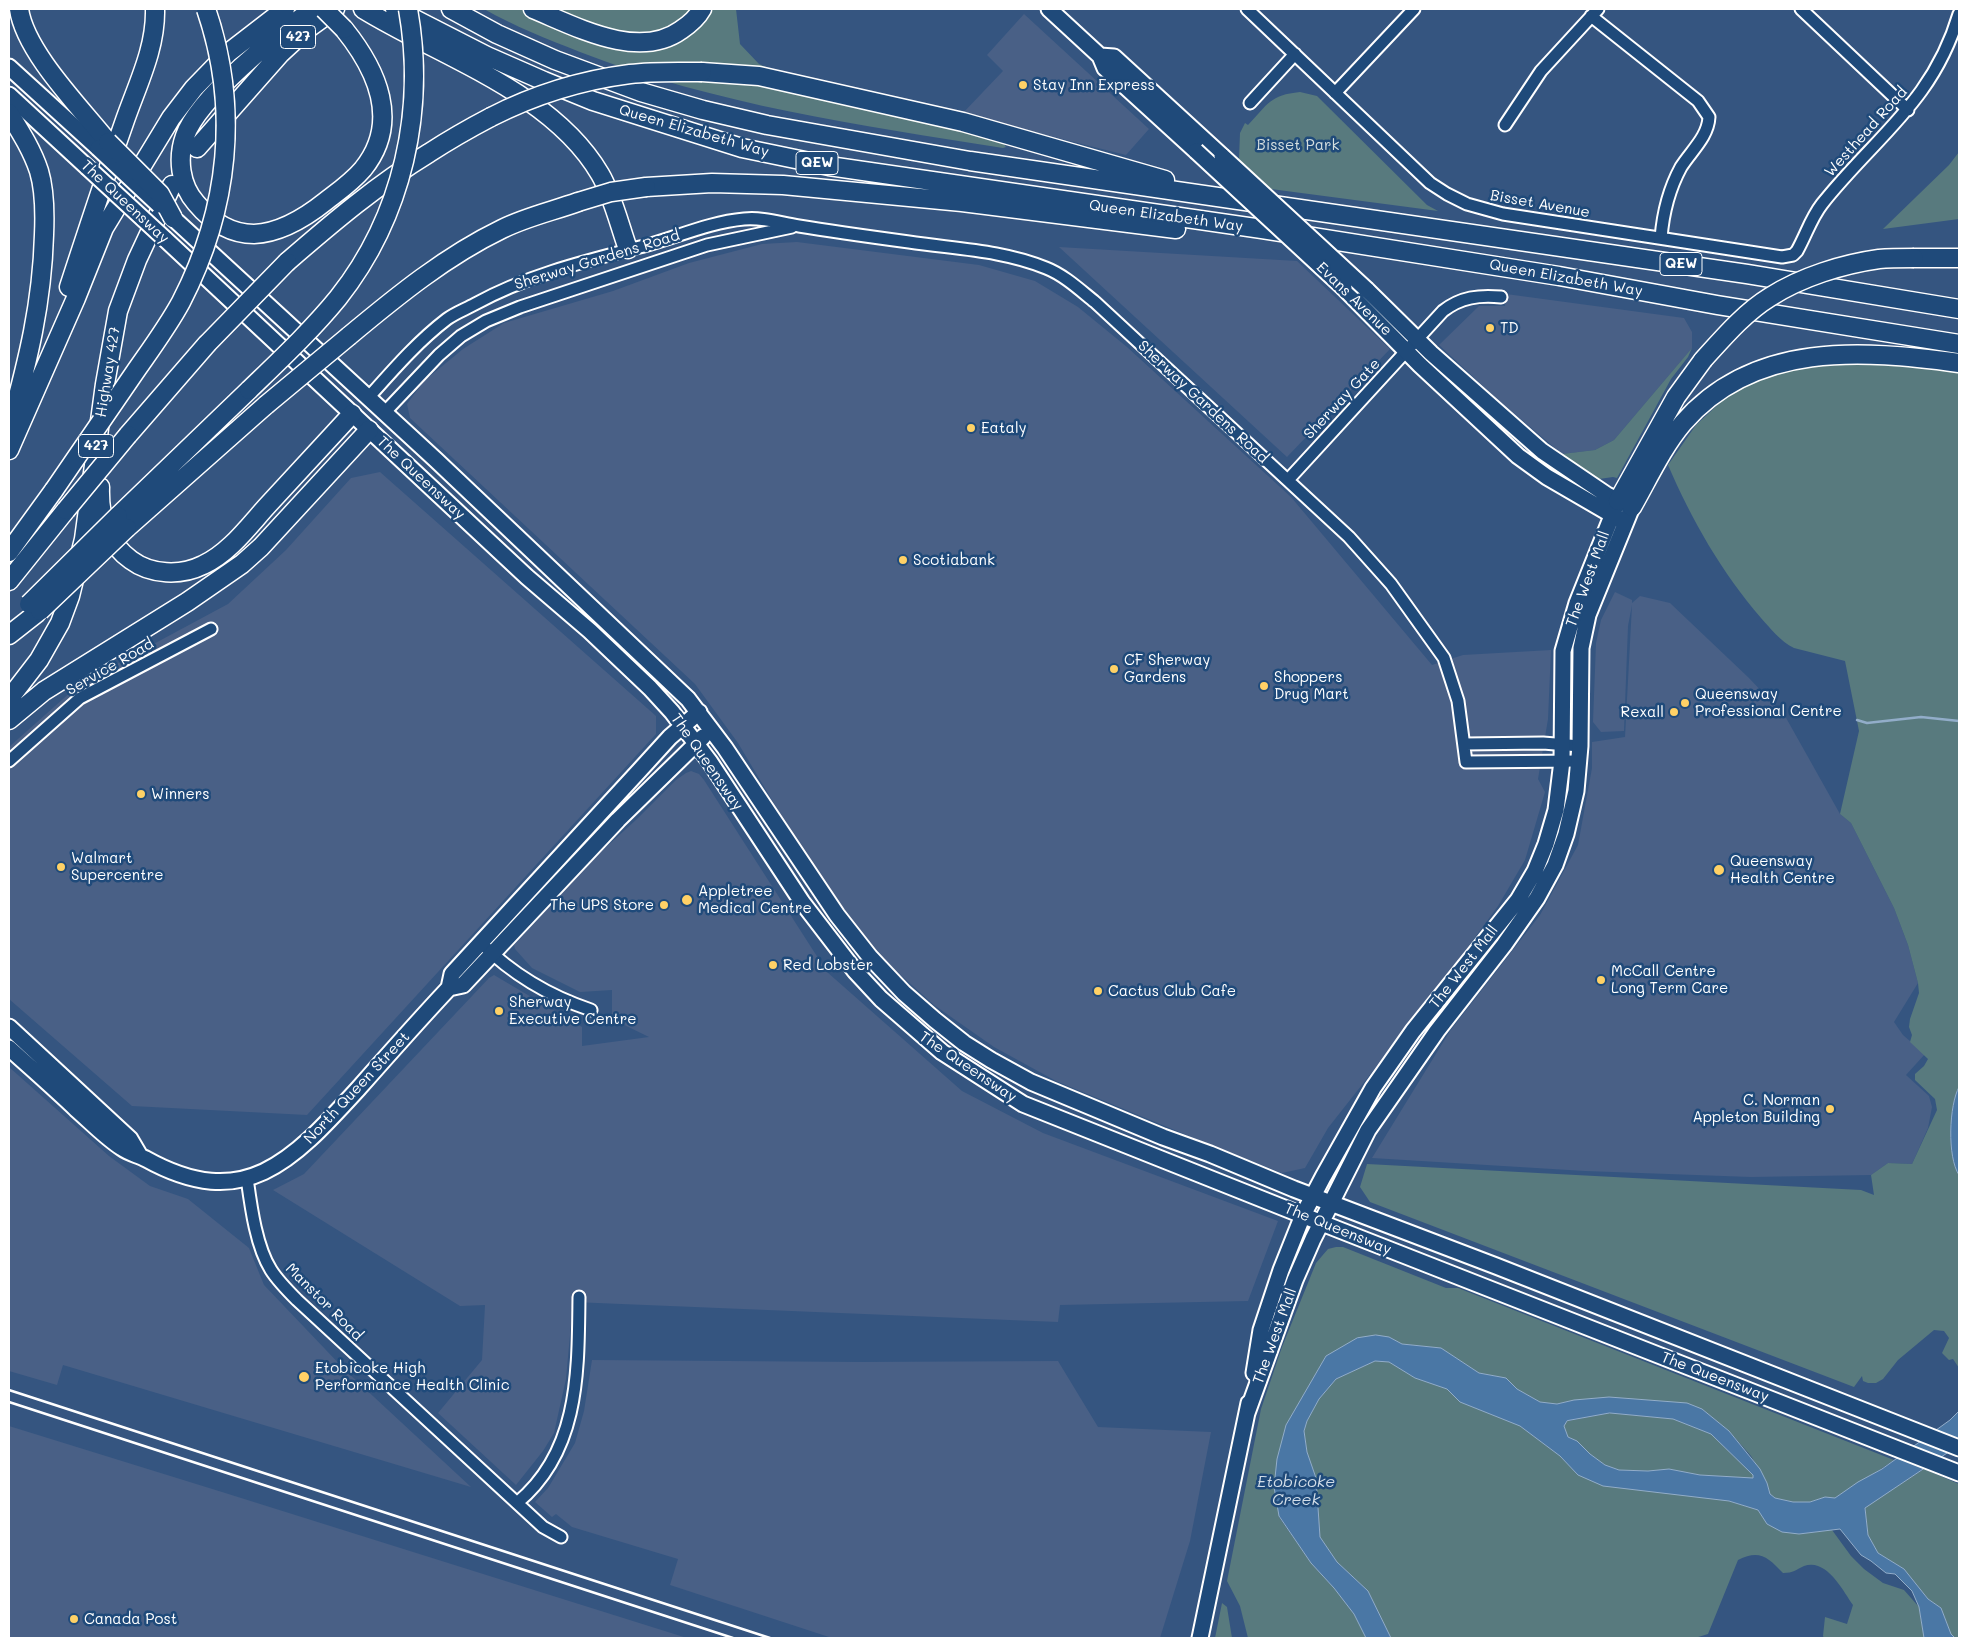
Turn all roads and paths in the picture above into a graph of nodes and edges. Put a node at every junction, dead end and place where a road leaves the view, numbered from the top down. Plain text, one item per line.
1 (19, 9) edge
2 (155, 9) edge
3 (206, 9) edge
4 (285, 9) edge
5 (313, 9) edge
6 (324, 9) edge
7 (335, 9) edge
8 (353, 9) edge
9 (362, 9) edge
10 (408, 9) edge
11 (451, 9) edge
12 (533, 9) edge
13 (702, 9) edge
14 (1049, 9) edge
15 (1247, 9) edge
16 (1414, 9) edge
17 (1801, 9) edge
18 (1594, 12) edge
19 (1959, 14) edge
20 (392, 17) edge
21 (1295, 54) junction
22 (1100, 56) junction
23 (9, 67) edge
24 (266, 71) junction
25 (1336, 93) junction
26 (9, 95) edge
27 (1250, 103) dead end
28 (1908, 110) junction
29 (9, 113) edge
30 (1505, 125) dead end
31 (103, 145) junction
32 (197, 148) dead end
33 (172, 185) dead end
34 (1221, 196) junction
35 (173, 218) joint
36 (796, 226) junction
37 (1262, 229) junction
38 (1661, 238) junction
39 (636, 248) junction
40 (1782, 257) joint
41 (1959, 258) edge
42 (650, 264) junction
43 (634, 270) junction
44 (1501, 297) dead end
45 (1959, 309) edge
46 (1418, 338) junction
47 (1959, 344) edge
48 (1407, 351) junction
49 (1959, 363) edge
50 (105, 384) junction
51 (34, 393) junction
52 (368, 398) junction
53 (385, 412) junction
54 (352, 414) junction
55 (369, 430) junction
56 (9, 431) edge
57 (9, 450) edge
58 (1288, 480) junction
59 (1622, 512) junction
60 (123, 522) junction
61 (9, 552) edge
62 (9, 581) edge
63 (210, 629) dead end
64 (9, 633) edge
65 (9, 699) edge
66 (699, 712) junction
67 (9, 720) edge
68 (682, 727) junction
69 (711, 728) junction
70 (696, 744) junction
71 (1465, 744) junction
72 (1564, 744) junction
73 (1580, 746) junction
74 (9, 761) edge
75 (1562, 761) junction
76 (1580, 761) junction
77 (790, 883) junction
78 (822, 895) junction
79 (487, 948) junction
80 (591, 1010) dead end
81 (9, 1027) edge
82 (9, 1048) edge
83 (140, 1156) junction
84 (247, 1178) junction
85 (1312, 1196) junction
86 (1332, 1204) junction
87 (1303, 1216) junction
88 (1322, 1223) junction
89 (579, 1297) dead end
90 (1247, 1413) junction
91 (1959, 1448) edge
92 (1959, 1472) edge
93 (517, 1503) junction
94 (561, 1537) dead end
95 (1200, 1638) edge

1 - 31 highway
2 - 51 highway
3 - 61 highway, bridge
4 - 51 highway, 427
5 - 6 highway, bridge
7 - 24 highway, 427
8 - 24 highway
9 - 20 highway
10 - 60 highway, bridge
11 - 34 highway, Queen Elizabeth Way
12 - 13 highway
14 - 22 main road, Evans Avenue
15 - 21 street, Bisset Avenue
16 - 25 street
17 - 28 street
18 - 30 street
18 - 38 street
19 - 28 street, Westhead Road
20 - 37 highway, Queen Elizabeth Way / QEW
20 - 39 highway
21 - 25 street, Bisset Avenue
21 - 27 street
22 - 46 main road, Evans Avenue, bridge
22 - 48 main road, Evans Avenue, bridge
23 - 31 main road, The Queensway
24 - 32 highway, 427
25 - 38 street, Bisset Avenue
26 - 54 main road, The Queensway, bridge
28 - 40 street, Westhead Road
29 - 56 highway
31 - 35 highway, bridge
33 - 50 highway, Highway 427 / 427
34 - 45 highway, Queen Elizabeth Way / QEW
34 - 62 highway, bridge
35 - 52 main road, The Queensway
36 - 39 street, Sherway Gardens Road
36 - 42 street, Sherway Gardens Road
36 - 58 street, Sherway Gardens Road
37 - 47 highway, Queen Elizabeth Way / QEW
37 - 60 highway, bridge
38 - 40 street, Bisset Avenue
39 - 42 street
39 - 43 street
39 - 52 street, Sherway Gardens Road
41 - 59 highway, bridge
42 - 43 street, Sherway Gardens Road
43 - 53 street, Sherway Gardens Road
44 - 46 street, Sherway Gate
46 - 48 street, Sherway Gate
46 - 59 main road, Evans Avenue
48 - 58 street, Sherway Gate
48 - 59 main road, Evans Avenue
49 - 59 highway
50 - 54 highway
50 - 65 highway, Highway 427 / 427
51 - 57 highway, 427
52 - 53 main road, The Queensway
52 - 54 main road, Sherway Gardens Road
53 - 55 main road, Sherway Gardens Road
53 - 66 main road, The Queensway
54 - 55 main road, The Queensway
55 - 67 highway
55 - 68 main road, The Queensway
58 - 71 street, Sherway Gardens Road
59 - 72 main road, The West Mall
59 - 73 main road, The West Mall
60 - 64 highway, bridge
63 - 74 street, Service Road
66 - 68 main road, North Queen Street
66 - 69 main road, The Queensway
68 - 70 main road, The Queensway
68 - 79 main road, North Queen Street
69 - 70 main road, North Queen Street
69 - 78 main road, The Queensway
70 - 77 main road, The Queensway
70 - 79 main road, North Queen Street
71 - 72 street
71 - 75 street, Sherway Gardens Road
72 - 73 street
72 - 75 main road, The West Mall
73 - 76 main road, The West Mall
75 - 76 street
75 - 85 main road, The West Mall
76 - 86 main road, The West Mall
77 - 78 main road
77 - 87 main road, The Queensway
78 - 85 main road, The Queensway
79 - 80 street
79 - 84 main road, North Queen Street
81 - 83 main road, North Queen Street
82 - 83 main road, North Queen Street
83 - 84 main road, North Queen Street
84 - 93 street, Manstor Road
85 - 86 main road, The Queensway
85 - 87 main road, The West Mall
86 - 88 main road, The West Mall
86 - 91 main road, The Queensway
87 - 88 main road, The Queensway
87 - 90 main road, The West Mall
88 - 90 main road, The West Mall
88 - 92 main road, The Queensway
89 - 93 street
90 - 95 main road, The West Mall
93 - 94 street, Manstor Road

